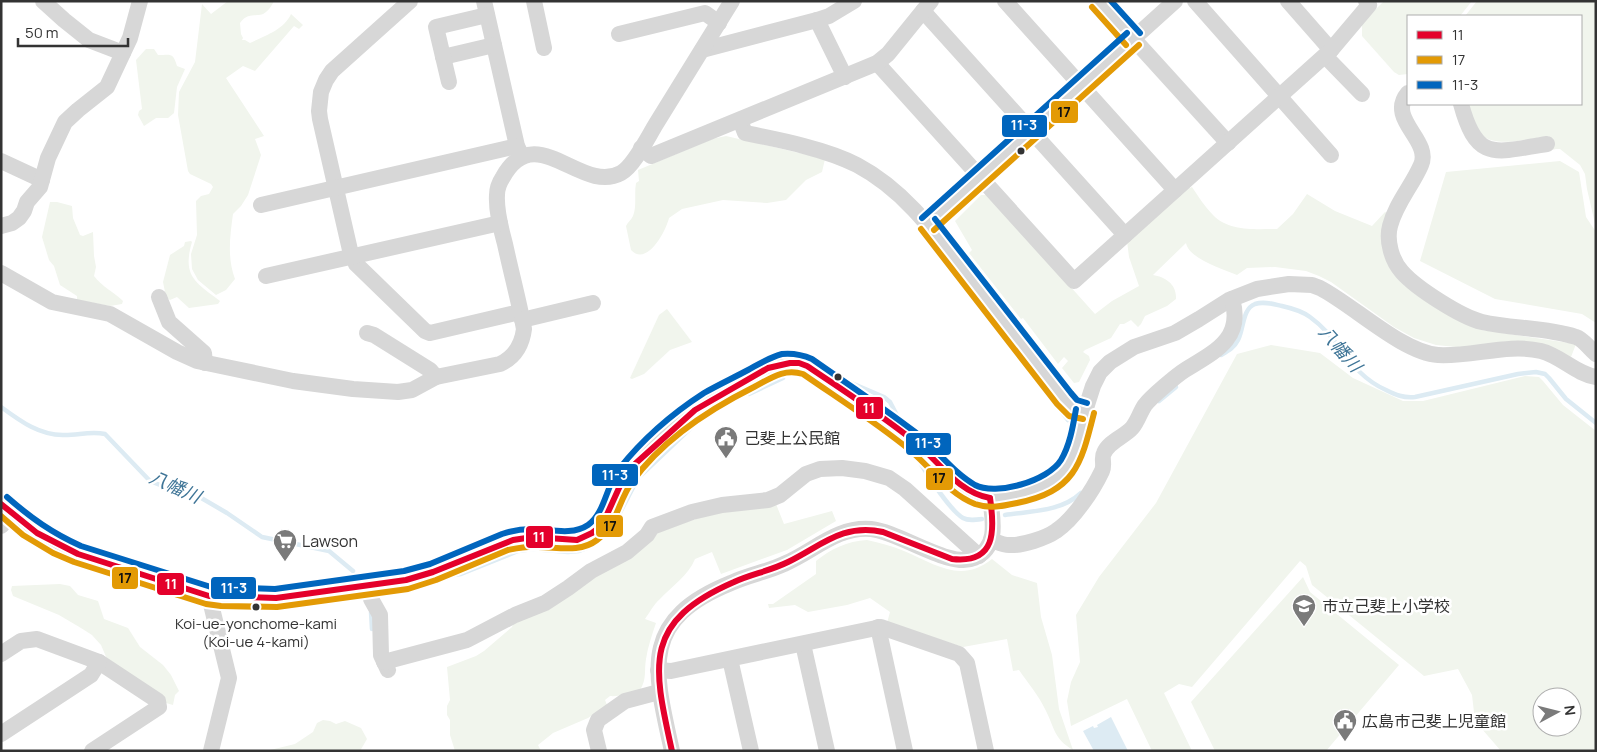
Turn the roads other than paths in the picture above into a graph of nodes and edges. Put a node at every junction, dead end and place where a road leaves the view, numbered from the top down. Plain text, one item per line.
1 (43, 1) edge
2 (140, 1) edge
3 (410, 1) edge
4 (534, 1) edge
5 (732, 1) edge
6 (838, 1) edge
7 (854, 1) edge
8 (1005, 1) edge
9 (1099, 1) edge
10 (1175, 1) edge
11 (1195, 1) edge
12 (1288, 1) edge
13 (1366, 1) edge
14 (927, 6) edge
15 (486, 8) edge
16 (823, 18) junction
17 (719, 23) junction
18 (619, 34) dead end
19 (1133, 39) junction
20 (494, 45) junction
21 (544, 48) dead end
22 (702, 50) junction
23 (123, 53) junction
24 (1328, 53) junction
25 (443, 57) junction
26 (877, 63) junction
27 (846, 77) junction
28 (449, 82) dead end
29 (1082, 85) junction
30 (1362, 94) dead end
31 (1407, 95) edge
32 (1279, 97) junction
33 (1461, 105) edge
34 (740, 120) junction
35 (1032, 131) junction
36 (1228, 142) junction
37 (1547, 144) dead end
38 (641, 148) junction
39 (520, 152) junction
40 (1331, 155) dead end
41 (1, 160) edge
42 (981, 176) junction
43 (42, 180) junction
44 (336, 187) junction
45 (1175, 190) junction
46 (261, 205) dead end
47 (500, 223) junction
48 (928, 224) junction
49 (1, 226) edge
50 (1125, 235) junction
51 (353, 257) junction
52 (1, 273) edge
53 (266, 276) dead end
54 (159, 297) dead end
55 (1232, 299) junction
56 (593, 303) dead end
57 (521, 316) junction
58 (367, 333) dead end
59 (1596, 354) edge
60 (205, 363) junction
61 (436, 377) junction
62 (1596, 377) edge
63 (1085, 411) junction
64 (990, 498) junction
65 (5, 514) edge
66 (991, 540) junction
67 (980, 556) junction
68 (370, 585) junction
69 (210, 596) junction
70 (878, 628) junction
71 (803, 644) junction
72 (1, 654) edge
73 (730, 659) junction
74 (99, 662) junction
75 (658, 670) junction
76 (659, 692) junction
77 (1, 734) edge
78 (97, 749) edge
79 (211, 751) edge
80 (599, 751) edge
81 (672, 751) edge
82 (750, 751) edge
83 (827, 751) edge
84 (905, 751) edge
85 (986, 751) edge

1 - 23 street
2 - 23 street
3 - 44 street
4 - 21 street
5 - 17 street
6 - 16 street
7 - 16 street
8 - 29 street
9 - 19 street
10 - 19 street
11 - 32 street
12 - 24 street
13 - 24 street
14 - 26 street
14 - 35 street
15 - 20 street
15 - 25 street
16 - 22 street
16 - 27 street
17 - 18 street
17 - 22 street
19 - 29 street
19 - 36 street
20 - 25 street
20 - 39 street
22 - 38 street
23 - 43 street
24 - 30 street
24 - 32 street
25 - 28 street
26 - 27 street
26 - 42 street
27 - 34 street
29 - 35 street
29 - 45 street
31 - 59 street
32 - 36 street
32 - 40 street
33 - 37 street
34 - 38 street
34 - 48 street
35 - 42 street
35 - 50 street
36 - 45 street
38 - 39 street
39 - 44 street
39 - 47 street
41 - 43 street
42 - 48 street
42 - 50 street
43 - 49 street
44 - 46 street
44 - 51 street
45 - 50 street
47 - 51 street
47 - 57 street
48 - 63 street
51 - 53 street
51 - 57 street
52 - 60 street
54 - 60 street
55 - 62 street
55 - 63 street
55 - 66 street
56 - 57 street
57 - 61 street
58 - 61 street
60 - 61 street
63 - 64 street
64 - 66 street
64 - 68 street
65 - 69 street
66 - 67 street
67 - 68 street
67 - 75 street
68 - 69 street
69 - 79 street
70 - 71 street
70 - 84 street
70 - 85 street
71 - 73 street
71 - 83 street
72 - 74 street
73 - 75 street
73 - 82 street
74 - 77 street
74 - 78 street
75 - 76 street
76 - 80 street
76 - 81 street

